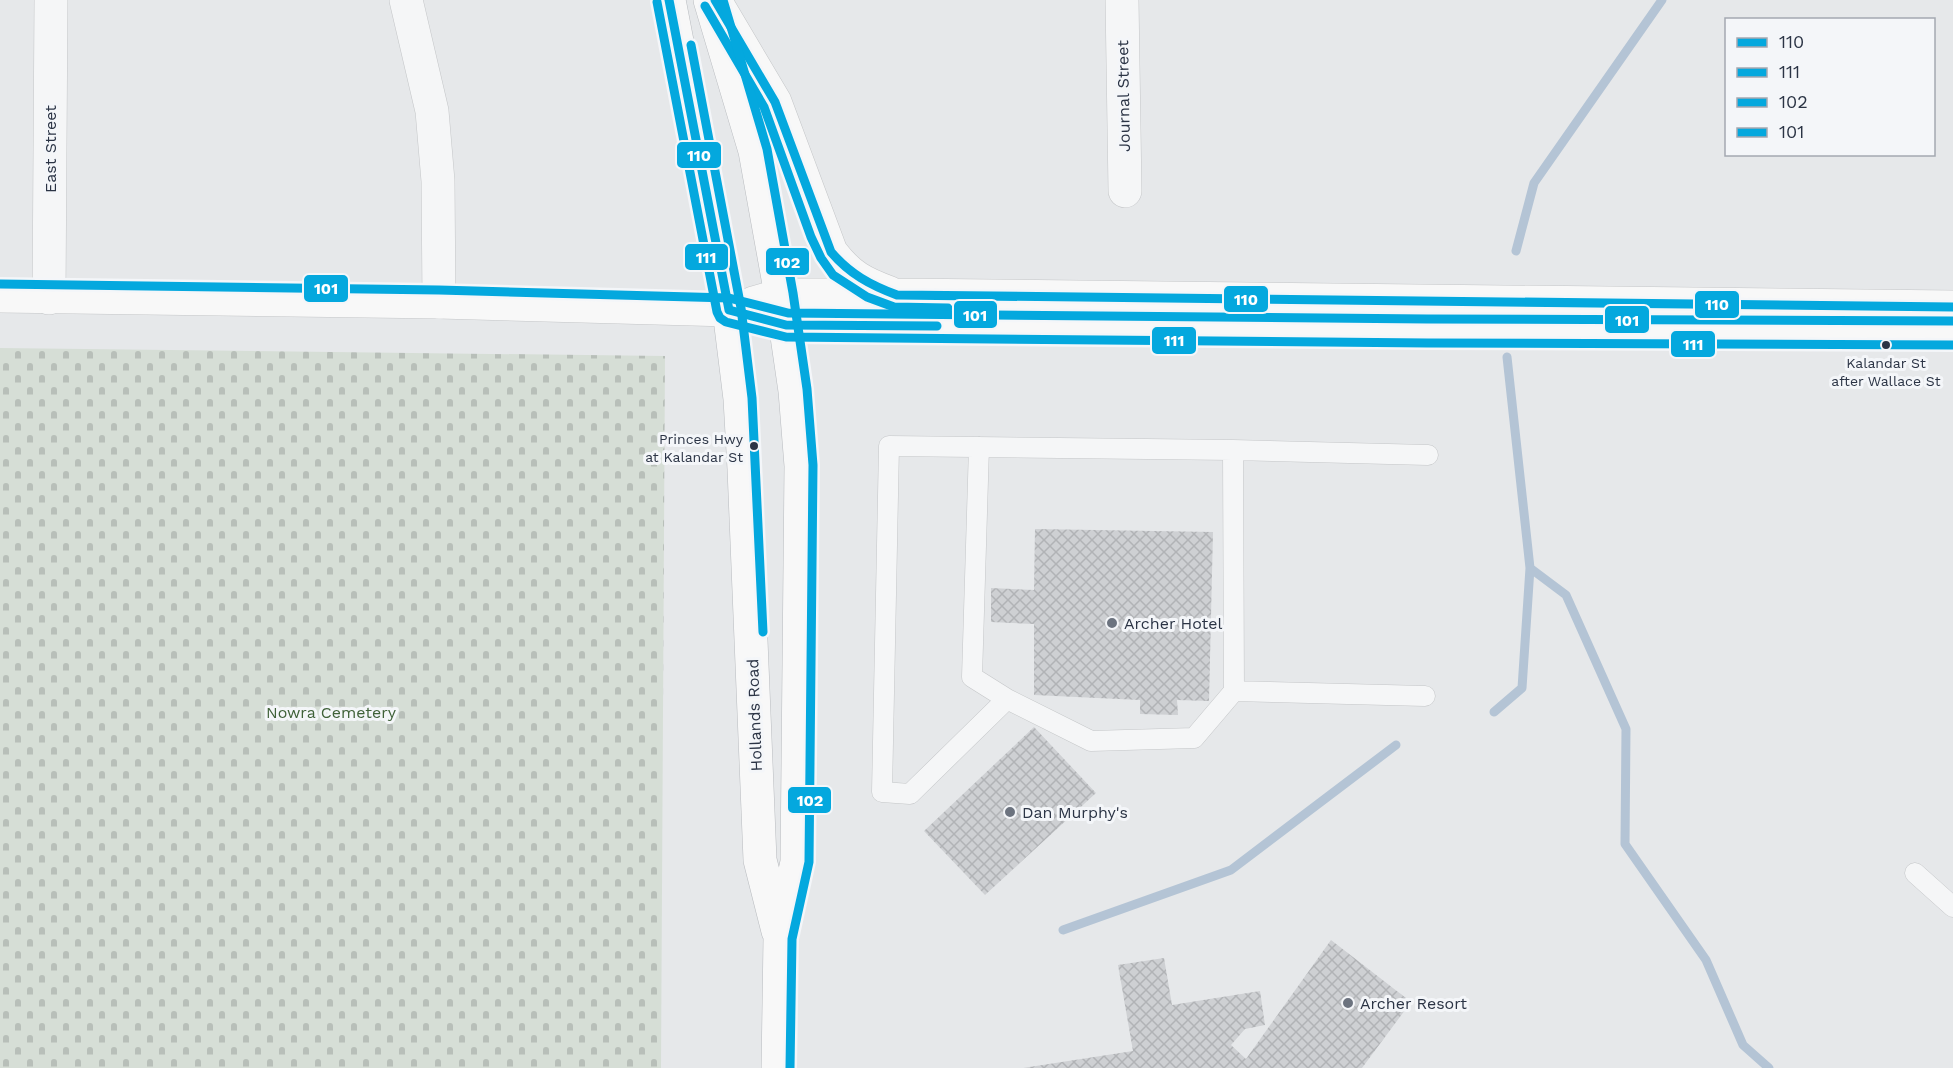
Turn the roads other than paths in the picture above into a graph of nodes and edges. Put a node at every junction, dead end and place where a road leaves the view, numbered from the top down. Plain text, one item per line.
1 (51, 0) edge
2 (406, 0) edge
3 (669, 0) edge
4 (710, 0) edge
5 (715, 0) edge
6 (1122, 0) edge
7 (1125, 191) dead end
8 (897, 295) junction
9 (0, 296) edge
10 (49, 298) junction
11 (439, 302) junction
12 (1953, 307) edge
13 (729, 310) junction
14 (783, 310) junction
15 (1953, 333) edge
16 (979, 447) junction
17 (1233, 450) junction
18 (1428, 455) dead end
19 (1234, 691) junction
20 (1425, 696) dead end
21 (1007, 699) junction
22 (1915, 873) dead end
23 (1953, 907) edge
24 (780, 938) junction
25 (778, 1068) edge

1 - 10 street, East Street
2 - 11 street
3 - 13 main road
4 - 14 main road
5 - 8 main road
6 - 7 street, Journal Street
8 - 12 main road
8 - 14 main road
9 - 10 main road
10 - 11 main road
11 - 13 main road
13 - 14 main road
13 - 24 main road, Hollands Road
14 - 15 main road
14 - 24 main road, Hollands Road
16 - 17 lane
16 - 21 lane
16 - 21 lane
17 - 18 lane
17 - 19 lane
19 - 20 lane
19 - 21 lane
22 - 23 lane
24 - 25 main road, Hollands Road

